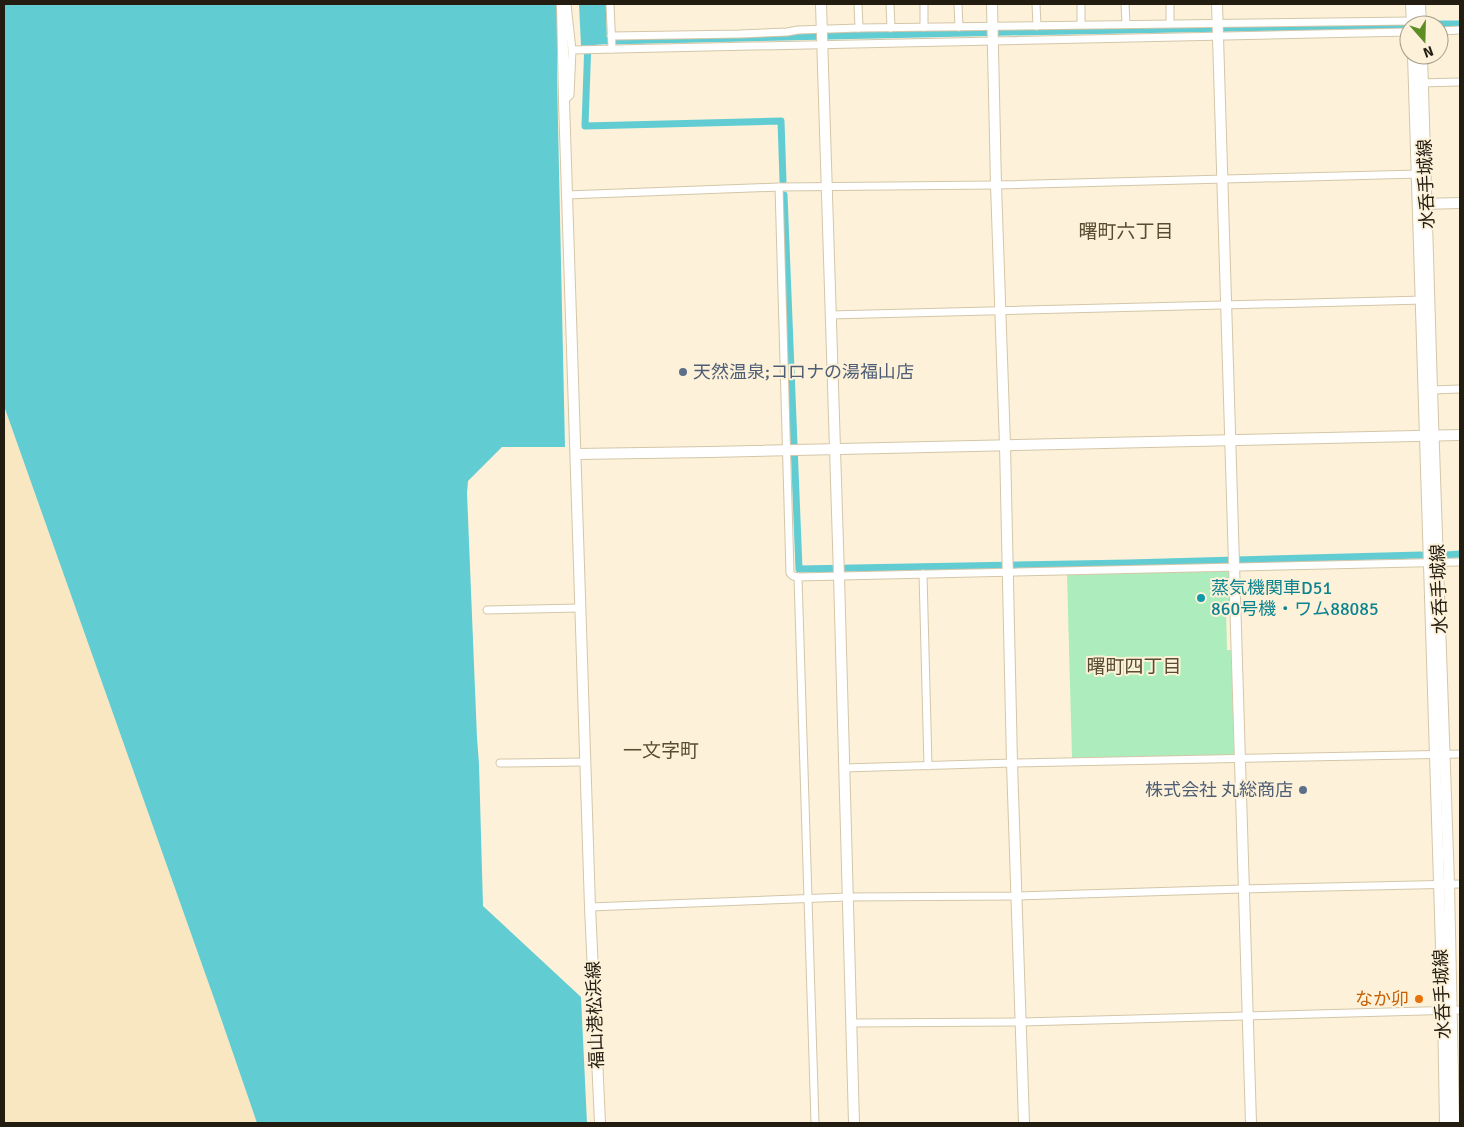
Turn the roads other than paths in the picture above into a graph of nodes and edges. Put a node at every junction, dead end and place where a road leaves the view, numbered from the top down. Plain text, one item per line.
1 (562, 4) edge
2 (567, 4) edge
3 (610, 4) edge
4 (820, 4) edge
5 (858, 4) edge
6 (890, 4) edge
7 (924, 4) edge
8 (958, 4) edge
9 (992, 4) edge
10 (1036, 4) edge
11 (1080, 4) edge
12 (1125, 4) edge
13 (1170, 4) edge
14 (1217, 4) edge
15 (1170, 23) junction
16 (1081, 24) junction
17 (1126, 24) junction
18 (1399, 24) edge
19 (1037, 26) junction
20 (924, 27) junction
21 (959, 27) junction
22 (859, 28) junction
23 (891, 28) junction
24 (1218, 29) junction
25 (1399, 32) edge
26 (993, 34) junction
27 (822, 37) junction
28 (611, 42) junction
29 (576, 50) junction
30 (1415, 65) edge
31 (1421, 65) edge
32 (1460, 82) edge
33 (1419, 83) junction
34 (564, 101) junction
35 (1421, 174) junction
36 (1223, 179) junction
37 (996, 185) junction
38 (827, 187) junction
39 (779, 188) junction
40 (567, 195) junction
41 (1460, 203) edge
42 (1422, 204) junction
43 (1425, 300) junction
44 (1226, 306) junction
45 (1000, 311) junction
46 (830, 314) junction
47 (1460, 389) edge
48 (1432, 390) junction
49 (1429, 435) junction
50 (1460, 435) edge
51 (1230, 440) junction
52 (1005, 445) junction
53 (834, 448) junction
54 (788, 450) junction
55 (576, 454) junction
56 (1234, 562) junction
57 (1460, 562) edge
58 (1434, 563) junction
59 (1008, 567) junction
60 (838, 571) junction
61 (923, 574) junction
62 (798, 577) junction
63 (580, 608) junction
64 (487, 610) dead end
65 (1439, 754) junction
66 (1460, 754) edge
67 (1240, 759) junction
68 (586, 762) junction
69 (500, 763) dead end
70 (1012, 763) junction
71 (928, 766) junction
72 (844, 768) junction
73 (1460, 884) edge
74 (1444, 885) junction
75 (1242, 889) junction
76 (1017, 896) junction
77 (847, 897) junction
78 (808, 898) junction
79 (590, 907) junction
80 (1452, 1010) edge
81 (1247, 1016) junction
82 (851, 1022) junction
83 (1022, 1022) junction
84 (600, 1123) edge
85 (816, 1123) edge
86 (854, 1123) edge
87 (1024, 1123) edge
88 (1251, 1123) edge
89 (1445, 1123) edge
90 (1454, 1123) edge

1 - 34 street, 福山港松浜線
2 - 29 street
3 - 28 street
4 - 27 street
5 - 22 street
6 - 23 street
7 - 20 street
8 - 21 street
9 - 26 street
10 - 19 street
11 - 16 street
12 - 17 street
13 - 15 street
14 - 24 street
15 - 17 street
15 - 24 street
16 - 17 street
16 - 19 street
18 - 24 street
19 - 26 street
20 - 21 street
20 - 23 street
21 - 26 street
22 - 23 street
22 - 27 street
24 - 25 street
24 - 26 street
24 - 36 street
26 - 27 street
26 - 37 street
27 - 28 street
27 - 28 street
27 - 38 street
28 - 29 street
29 - 34 street
30 - 33 street, 水呑手城線
31 - 33 street, 水呑手城線
32 - 33 street
33 - 35 street, 水呑手城線
34 - 40 street, 福山港松浜線
35 - 36 street
35 - 42 street, 水呑手城線
36 - 37 street
36 - 44 street
37 - 38 street
37 - 45 street
38 - 39 street
38 - 46 street
39 - 40 street
39 - 54 street
40 - 55 street, 福山港松浜線
41 - 42 street
42 - 43 street, 水呑手城線
43 - 44 street
43 - 48 street, 水呑手城線
43 - 49 street, 水呑手城線
44 - 45 street
44 - 51 street
45 - 46 street
45 - 52 street
46 - 53 street
47 - 48 street
48 - 49 street, 水呑手城線
49 - 50 street
49 - 51 street
49 - 58 street, 水呑手城線
51 - 52 street
51 - 56 street
52 - 53 street
52 - 59 street
53 - 54 street
53 - 60 street
54 - 55 street
54 - 62 street
55 - 63 street, 福山港松浜線
56 - 58 street
56 - 59 street
56 - 67 street
57 - 58 street
58 - 65 street, 水呑手城線
59 - 61 street
59 - 70 street
60 - 61 street
60 - 62 street
60 - 72 street
61 - 71 street
62 - 78 street
63 - 64 street
63 - 68 street, 福山港松浜線
65 - 66 street
65 - 67 street
65 - 74 street, 水呑手城線
67 - 70 street
67 - 75 street
68 - 69 street
68 - 79 street, 福山港松浜線
70 - 71 street
70 - 76 street
71 - 72 street
72 - 77 street
73 - 74 street
74 - 75 street
74 - 80 street, 水呑手城線
75 - 76 street
75 - 81 street
76 - 77 street
76 - 83 street
77 - 78 street
77 - 82 street
78 - 79 street
78 - 85 street
79 - 84 street, 福山港松浜線
80 - 81 street
80 - 89 street, 水呑手城線
80 - 90 street, 水呑手城線
81 - 83 street
81 - 88 street
82 - 83 street
82 - 86 street
83 - 87 street

